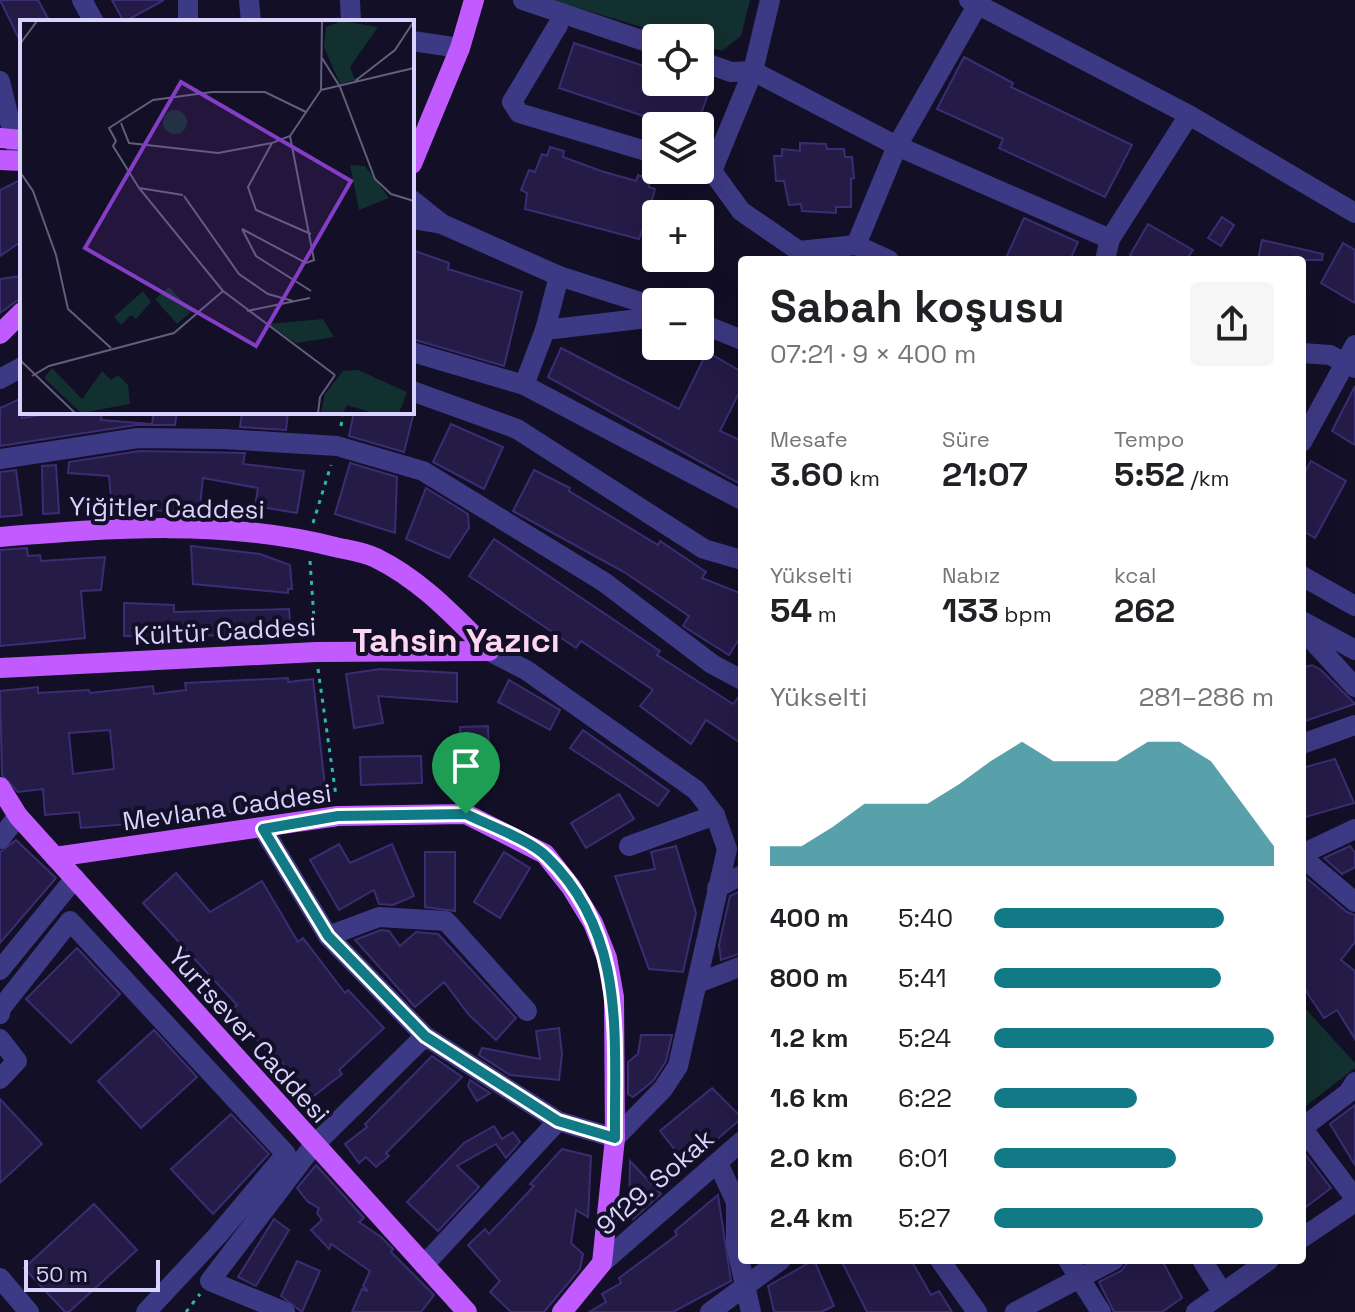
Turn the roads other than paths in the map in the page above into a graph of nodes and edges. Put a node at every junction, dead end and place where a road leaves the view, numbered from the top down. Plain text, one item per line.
1 (82, 0) edge
2 (249, 0) edge
3 (350, 0) edge
4 (474, 0) edge
5 (523, 0) edge
6 (770, 0) edge
7 (973, 2) edge
8 (93, 20) edge
9 (251, 20) edge
10 (351, 20) edge
11 (558, 25) dead end
12 (642, 40) edge
13 (414, 41) edge
14 (460, 48) junction
15 (714, 66) edge
16 (753, 71) junction
17 (0, 81) edge
18 (1189, 115) junction
19 (897, 146) junction
20 (13, 150) edge
21 (642, 150) edge
22 (714, 152) edge
23 (414, 159) edge
24 (714, 179) edge
25 (414, 202) edge
26 (1355, 213) edge
27 (414, 219) edge
28 (442, 224) junction
29 (1110, 239) junction
30 (856, 245) junction
31 (880, 256) edge
32 (1106, 256) edge
33 (559, 276) junction
34 (642, 303) edge
35 (20, 314) edge
36 (642, 319) edge
37 (714, 329) edge
38 (545, 330) junction
39 (0, 334) edge
40 (738, 338) edge
41 (414, 353) edge
42 (1306, 353) edge
43 (1351, 358) edge
44 (20, 368) edge
45 (0, 379) edge
46 (524, 385) junction
47 (414, 392) edge
48 (1306, 435) edge
49 (0, 459) edge
50 (738, 498) edge
51 (0, 537) edge
52 (738, 559) edge
53 (1306, 578) edge
54 (1355, 606) edge
55 (1308, 634) edge
56 (1355, 650) edge
57 (489, 651) junction
58 (0, 668) edge
59 (738, 678) edge
60 (1355, 687) edge
61 (1355, 725) edge
62 (1306, 743) edge
63 (0, 787) edge
64 (715, 815) junction
65 (18, 816) junction
66 (263, 829) junction
67 (1355, 829) edge
68 (0, 839) edge
69 (629, 846) dead end
70 (1306, 853) edge
71 (55, 857) junction
72 (1306, 859) edge
73 (738, 877) edge
74 (75, 878) junction
75 (717, 888) junction
76 (1355, 902) edge
77 (328, 936) junction
78 (738, 968) edge
79 (0, 970) edge
80 (698, 983) junction
81 (527, 1011) dead end
82 (0, 1014) edge
83 (425, 1036) junction
84 (0, 1039) edge
85 (0, 1079) edge
86 (1355, 1082) edge
87 (558, 1121) junction
88 (1306, 1125) edge
89 (1306, 1133) edge
90 (615, 1138) junction
91 (738, 1145) edge
92 (313, 1146) junction
93 (718, 1163) junction
94 (1355, 1200) edge
95 (1306, 1235) edge
96 (738, 1256) edge
97 (602, 1263) junction
98 (740, 1264) edge
99 (776, 1264) edge
100 (943, 1264) edge
101 (1071, 1264) edge
102 (1107, 1264) edge
103 (1204, 1264) edge
104 (1263, 1264) edge
105 (424, 1265) junction
106 (0, 1278) edge
107 (1080, 1279) junction
108 (744, 1288) junction
109 (1222, 1292) junction
110 (29, 1312) edge
111 (146, 1312) edge
112 (285, 1312) edge
113 (467, 1312) edge
114 (562, 1312) edge
115 (710, 1312) edge
116 (751, 1312) edge
117 (977, 1312) edge
118 (1015, 1312) edge
119 (1101, 1312) edge
120 (1196, 1312) edge

1 - 8 street
2 - 9 street
3 - 10 street
4 - 14 main road
5 - 12 street
6 - 16 street
7 - 18 street
7 - 19 street
11 - 21 street
13 - 14 street
14 - 23 main road
15 - 16 street
16 - 19 street
16 - 22 street
17 - 20 street
18 - 26 street
18 - 29 street
19 - 29 street
19 - 30 street
24 - 30 street
25 - 28 street
27 - 28 street
28 - 33 street
29 - 32 street
30 - 31 street
33 - 34 street
33 - 38 street
35 - 39 main road
36 - 38 street
37 - 40 street
38 - 46 street
41 - 46 street
42 - 43 street
43 - 48 street
44 - 45 street
46 - 50 street
47 - 52 street
49 - 59 street
51 - 57 main road, Yiğitler Caddesi
53 - 54 street
55 - 56 street
55 - 60 street
57 - 58 main road, Kültür Caddesi
57 - 64 street, Kültür Caddesi
61 - 62 street
63 - 65 main road, Yurtsever Caddesi
64 - 69 street
64 - 75 street, Kültür Caddesi
65 - 68 street
65 - 71 main road, Yurtsever Caddesi
66 - 71 main road, Mevlana Caddesi
66 - 77 street
66 - 90 main road, Mevlana Caddesi
67 - 70 street
71 - 74 main road, Yurtsever Caddesi
72 - 76 street
73 - 75 street
74 - 79 street
74 - 92 main road, Yurtsever Caddesi
75 - 80 street, Kültür Caddesi
77 - 81 street
77 - 83 street
78 - 80 street
80 - 90 street, Kültür Caddesi
82 - 111 street
83 - 87 street
83 - 92 street
84 - 85 street
86 - 88 street
87 - 90 street
87 - 105 street
89 - 94 street
90 - 97 main road, Mevlana Caddesi
91 - 93 street, 9129. Sokak
92 - 105 main road, Yurtsever Caddesi
92 - 112 street
93 - 96 street
93 - 97 street, 9129. Sokak
94 - 95 street
97 - 114 main road
98 - 108 street
99 - 108 street
100 - 117 street
101 - 107 street
102 - 107 street
103 - 109 street
104 - 109 street
105 - 113 main road, Yurtsever Caddesi
106 - 110 street
107 - 118 street
107 - 119 street
108 - 115 street
108 - 116 street
109 - 120 street

